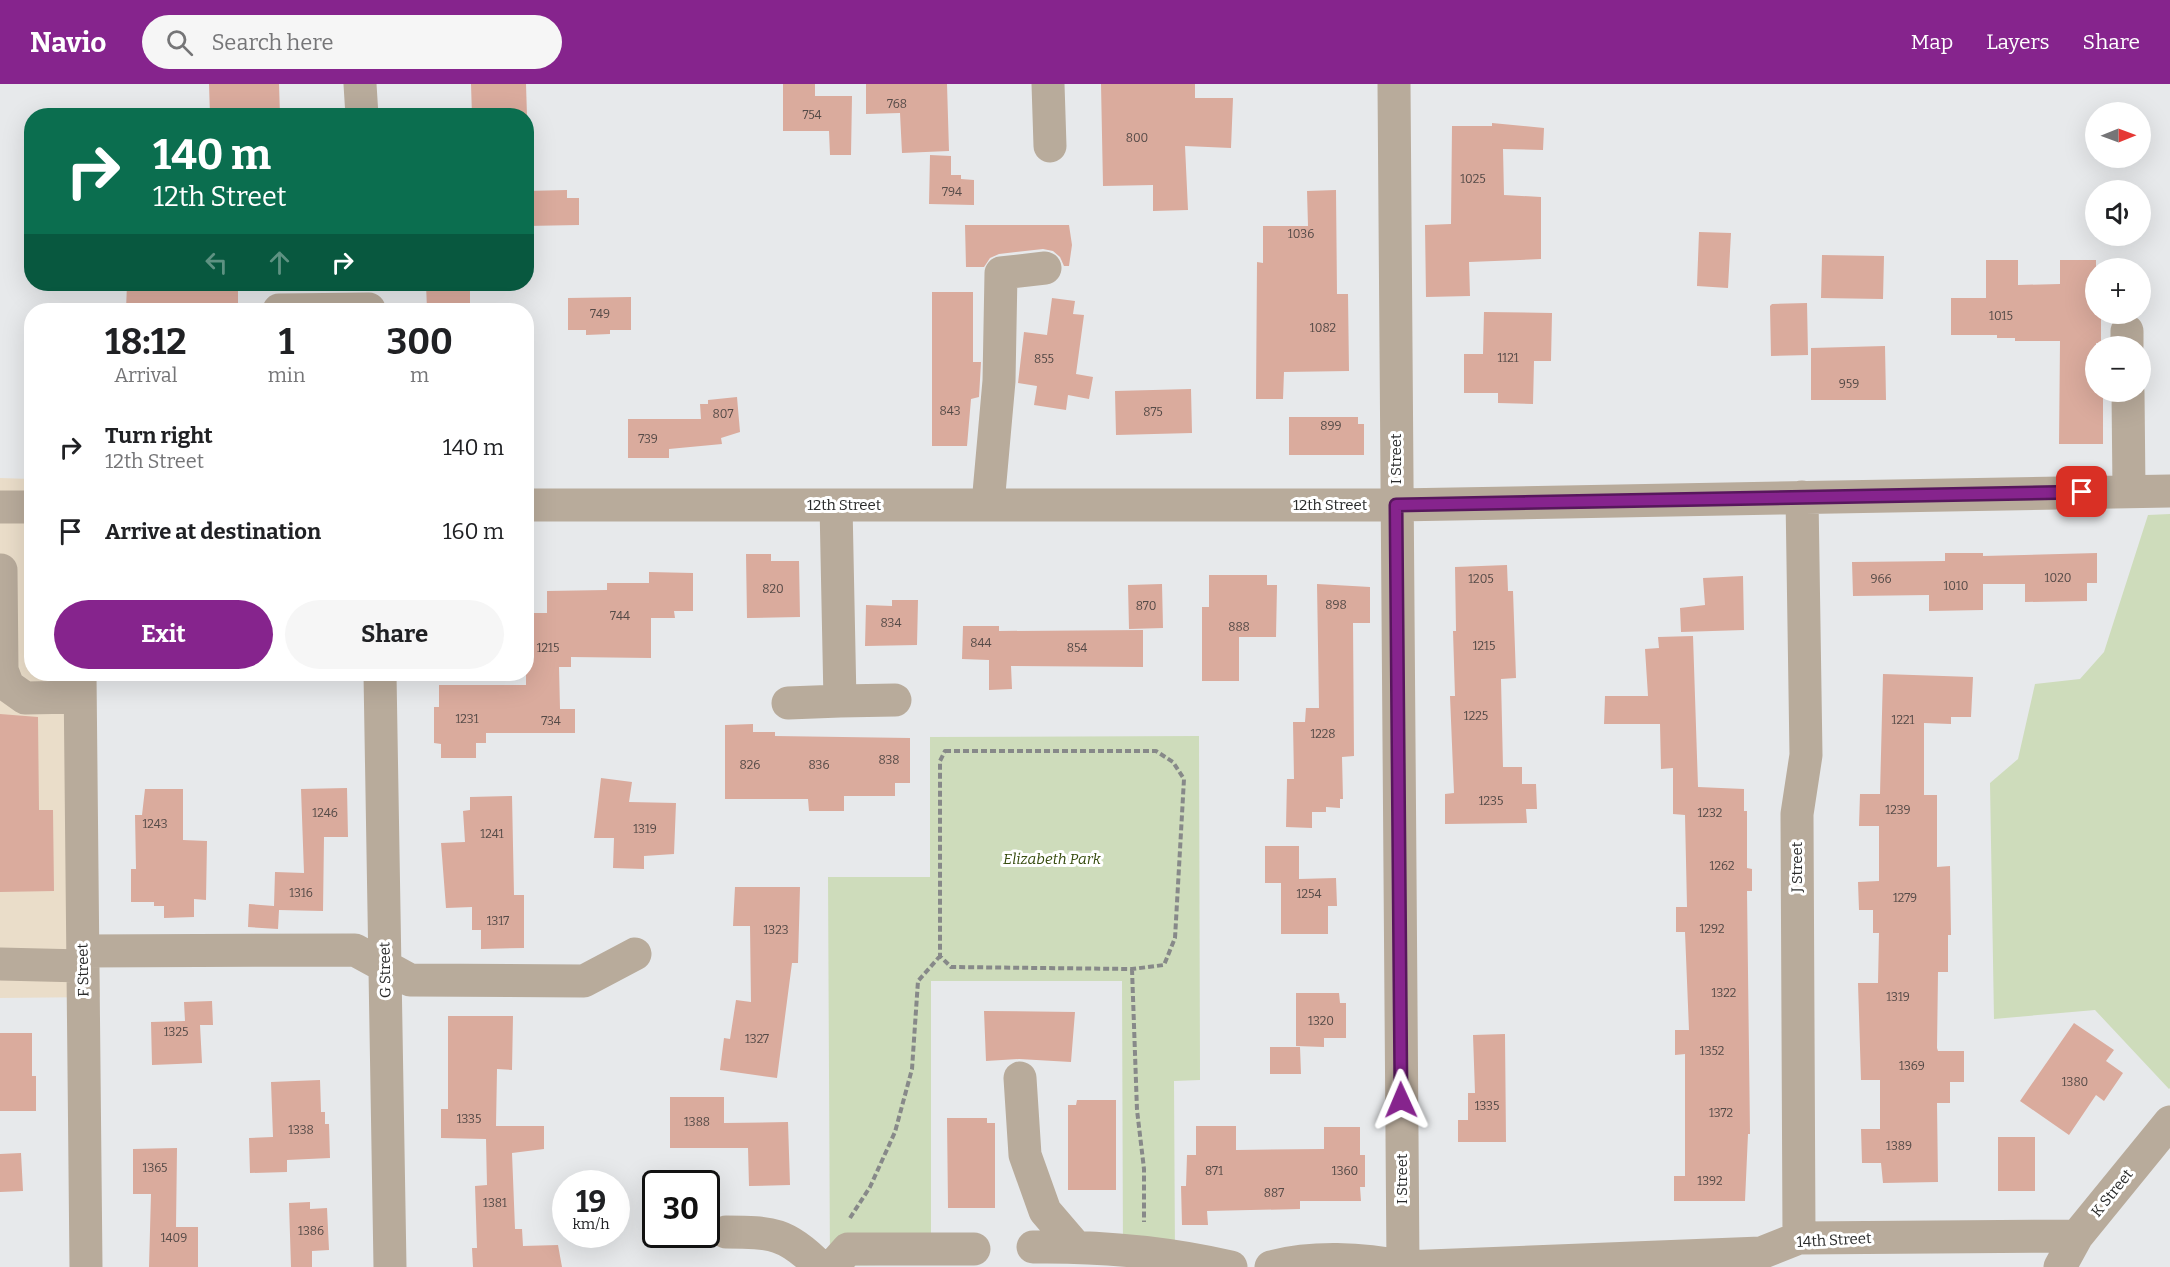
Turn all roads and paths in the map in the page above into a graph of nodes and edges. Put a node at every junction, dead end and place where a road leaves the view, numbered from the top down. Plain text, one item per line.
1 (360, 84) edge
2 (1048, 84) edge
3 (1394, 84) edge
4 (362, 108) edge
5 (1050, 146) dead end
6 (1045, 268) dead end
7 (369, 301) edge
8 (349, 303) edge
9 (2127, 402) edge
10 (2129, 491) junction
11 (2170, 491) edge
12 (1802, 497) junction
13 (988, 504) junction
14 (534, 505) edge
15 (836, 505) junction
16 (1396, 505) junction
17 (0, 507) edge
18 (24, 507) edge
19 (1, 570) edge
20 (1, 670) edge
21 (380, 681) edge
22 (80, 685) edge
23 (895, 700) dead end
24 (840, 701) junction
25 (788, 702) dead end
26 (635, 954) dead end
27 (940, 956) junction
28 (83, 958) junction
29 (0, 964) edge
30 (385, 966) junction
31 (1132, 969) junction
32 (1020, 1078) dead end
33 (2170, 1122) edge
34 (726, 1232) dead end
35 (2077, 1236) junction
36 (1799, 1238) junction
37 (1075, 1246) junction
38 (1033, 1247) dead end
39 (974, 1249) dead end
40 (1144, 1251) junction
41 (840, 1258) edge
42 (86, 1267) edge
43 (390, 1267) edge
44 (820, 1267) edge
45 (1231, 1267) edge
46 (1271, 1267) edge
47 (1403, 1267) edge
48 (2060, 1267) edge

1 - 4 street
2 - 5 street
3 - 16 street, I Street
6 - 13 street
7 - 8 street
9 - 10 street
10 - 11 street, 12th Street
10 - 12 street, 12th Street
12 - 16 street, 12th Street
12 - 36 street, J Street
13 - 15 street, 12th Street
13 - 16 street, 12th Street
14 - 15 street, 12th Street
15 - 24 street
16 - 47 street, I Street
17 - 18 street
19 - 20 street
20 - 22 street
21 - 30 street, G Street
22 - 28 street, F Street
23 - 24 street
24 - 25 street
26 - 30 street
27 - 31 path
27 - 31 path
27 - 41 path
28 - 29 street
28 - 30 street
28 - 42 street, F Street
30 - 43 street, G Street
31 - 40 path
32 - 37 street
33 - 35 street, K Street
34 - 44 street
35 - 36 street, 14th Street
35 - 48 street, K Street
36 - 47 street, 14th Street
37 - 38 street
37 - 40 street
39 - 41 street
40 - 45 street
46 - 47 street, 14th Street

